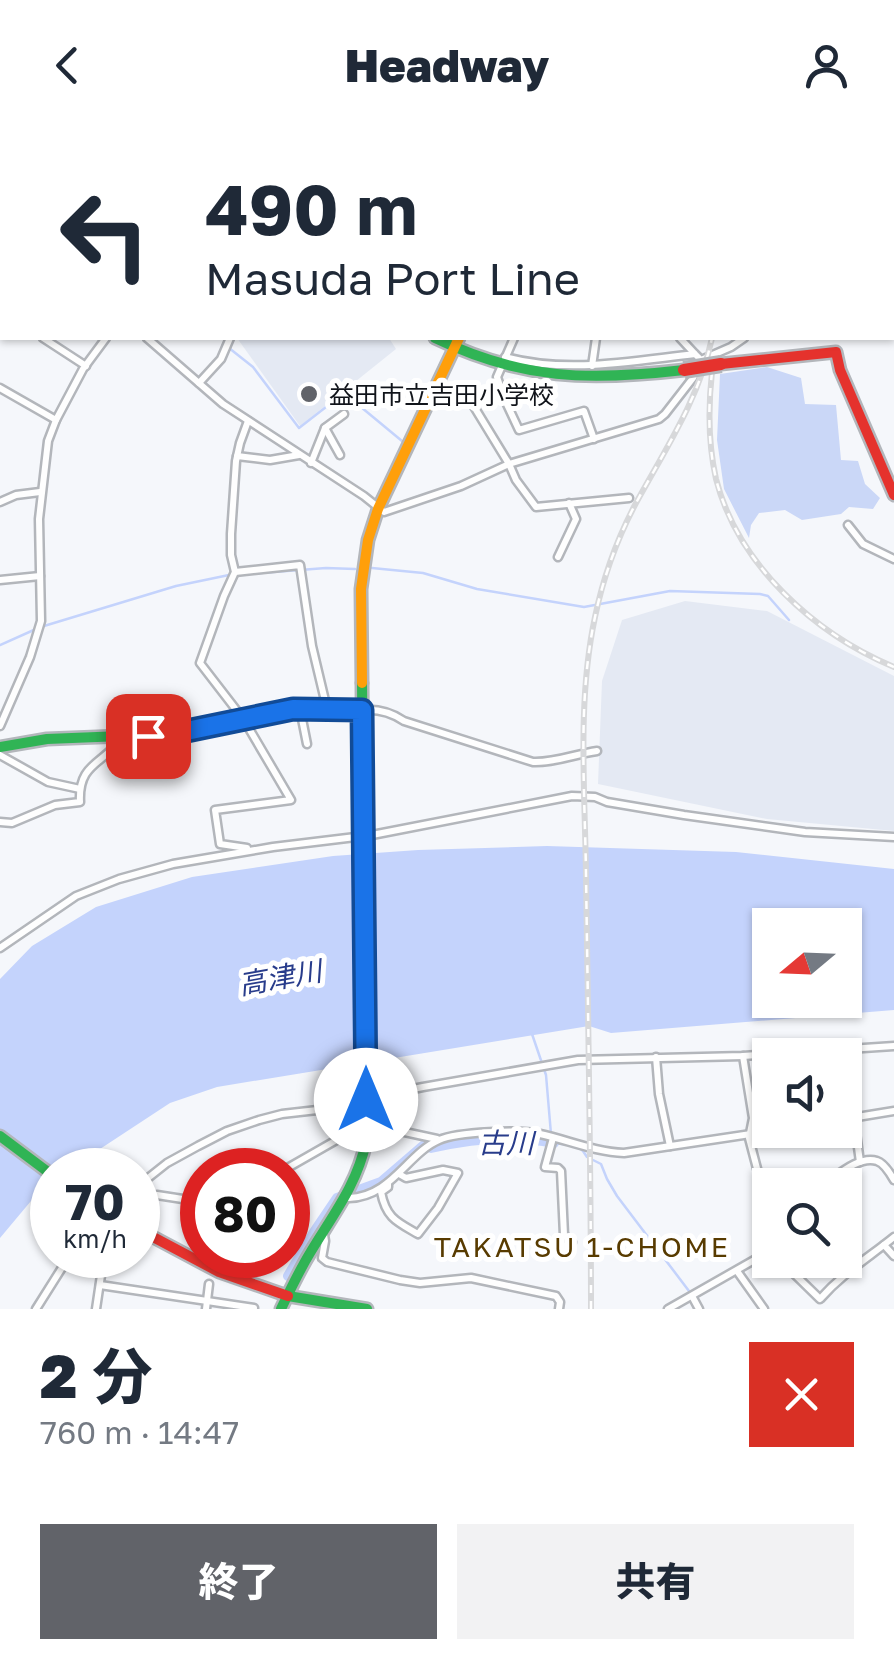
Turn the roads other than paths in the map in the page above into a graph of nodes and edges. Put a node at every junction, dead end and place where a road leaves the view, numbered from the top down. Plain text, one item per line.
1 (46, 340) edge
2 (105, 340) edge
3 (149, 340) edge
4 (229, 340) edge
5 (513, 340) edge
6 (596, 340) edge
7 (682, 340) edge
8 (741, 340) edge
9 (456, 343) edge
10 (835, 345) edge
11 (730, 348) junction
12 (698, 356) junction
13 (502, 362) junction
14 (741, 362) junction
15 (86, 366) junction
16 (592, 366) junction
17 (199, 383) junction
18 (437, 383) junction
19 (0, 388) edge
20 (344, 414) dead end
21 (56, 420) junction
22 (248, 421) junction
23 (325, 428) junction
24 (594, 439) junction
25 (299, 455) junction
26 (237, 456) junction
27 (340, 456) dead end
28 (311, 463) junction
29 (509, 464) junction
30 (40, 492) junction
31 (894, 495) edge
32 (629, 498) dead end
33 (0, 502) edge
34 (570, 503) junction
35 (378, 509) junction
36 (848, 525) dead end
37 (558, 557) dead end
38 (894, 559) edge
39 (235, 572) junction
40 (40, 576) junction
41 (0, 580) edge
42 (300, 709) junction
43 (326, 709) junction
44 (362, 710) junction
45 (244, 720) junction
46 (0, 726) edge
47 (122, 737) junction
48 (307, 744) dead end
49 (0, 751) edge
50 (597, 751) dead end
51 (80, 788) junction
52 (0, 822) edge
53 (363, 837) junction
54 (894, 837) edge
55 (257, 850) junction
56 (0, 948) edge
57 (894, 1046) edge
58 (744, 1056) junction
59 (656, 1057) junction
60 (366, 1098) junction
61 (894, 1112) edge
62 (862, 1116) edge
63 (361, 1129) dead end
64 (374, 1130) dead end
65 (750, 1134) junction
66 (0, 1136) edge
67 (552, 1138) junction
68 (438, 1140) junction
69 (670, 1146) junction
70 (856, 1148) edge
71 (310, 1155) edge
72 (30, 1158) edge
73 (860, 1162) junction
74 (756, 1168) edge
75 (850, 1168) edge
76 (160, 1169) edge
77 (399, 1174) junction
78 (894, 1180) edge
79 (388, 1183) junction
80 (348, 1198) junction
81 (323, 1234) junction
82 (894, 1237) edge
83 (160, 1241) edge
84 (572, 1242) dead end
85 (884, 1246) junction
86 (894, 1256) edge
87 (752, 1261) edge
88 (862, 1261) edge
89 (737, 1270) junction
90 (56, 1278) edge
91 (101, 1278) edge
92 (799, 1278) edge
93 (841, 1278) edge
94 (209, 1284) dead end
95 (100, 1285) junction
96 (692, 1296) junction
97 (284, 1303) edge
98 (206, 1305) edge
99 (254, 1308) edge
100 (36, 1309) edge
101 (96, 1309) edge
102 (337, 1309) edge
103 (367, 1309) edge
104 (559, 1309) edge
105 (668, 1309) edge
106 (699, 1309) edge
107 (764, 1309) edge

1 - 15 street
2 - 15 street
3 - 17 street
4 - 17 street
5 - 13 street
6 - 16 street
7 - 12 street
8 - 11 street
9 - 13 main road
9 - 18 main road
10 - 14 main road
10 - 31 main road
11 - 12 street
11 - 14 street
12 - 16 street
12 - 24 street
13 - 14 main road, bridge
13 - 16 street
13 - 24 street
15 - 21 street
17 - 22 street
18 - 29 street
18 - 35 main road
19 - 21 street
20 - 23 street
21 - 30 street
22 - 25 street
22 - 26 street
23 - 27 street
23 - 28 street
24 - 29 street
25 - 26 street
25 - 28 street
26 - 39 street
28 - 35 street
29 - 34 street
29 - 35 street
30 - 33 street
30 - 40 street
32 - 34 street
34 - 37 street
35 - 44 main road
36 - 38 street
39 - 43 street
39 - 45 street
40 - 41 street
40 - 46 street
42 - 43 main road
42 - 45 main road
42 - 48 street
43 - 44 main road
44 - 50 street
44 - 53 main road
45 - 47 main road
45 - 55 street
47 - 49 main road
47 - 51 street
49 - 51 street
51 - 52 street
53 - 54 street
53 - 55 street
53 - 60 main road
55 - 56 street
57 - 58 street
58 - 59 street
58 - 65 street
59 - 60 street
59 - 69 street
60 - 76 street
60 - 80 main road
61 - 62 street
63 - 71 street
64 - 68 street
65 - 69 street
65 - 74 street
66 - 72 main road
67 - 68 street
67 - 69 street
67 - 84 street
68 - 77 street
70 - 73 street
73 - 75 street
73 - 78 street
77 - 79 street
77 - 79 street
79 - 80 street
80 - 81 main road
81 - 97 main road
81 - 104 street
82 - 85 street
83 - 97 main road
85 - 86 street
85 - 88 street
87 - 89 street
89 - 96 street
89 - 107 street
90 - 100 street
91 - 95 street
92 - 93 street
94 - 98 street
95 - 98 street
95 - 101 street
96 - 105 street
96 - 106 street
97 - 102 main road
97 - 103 main road
98 - 99 street

